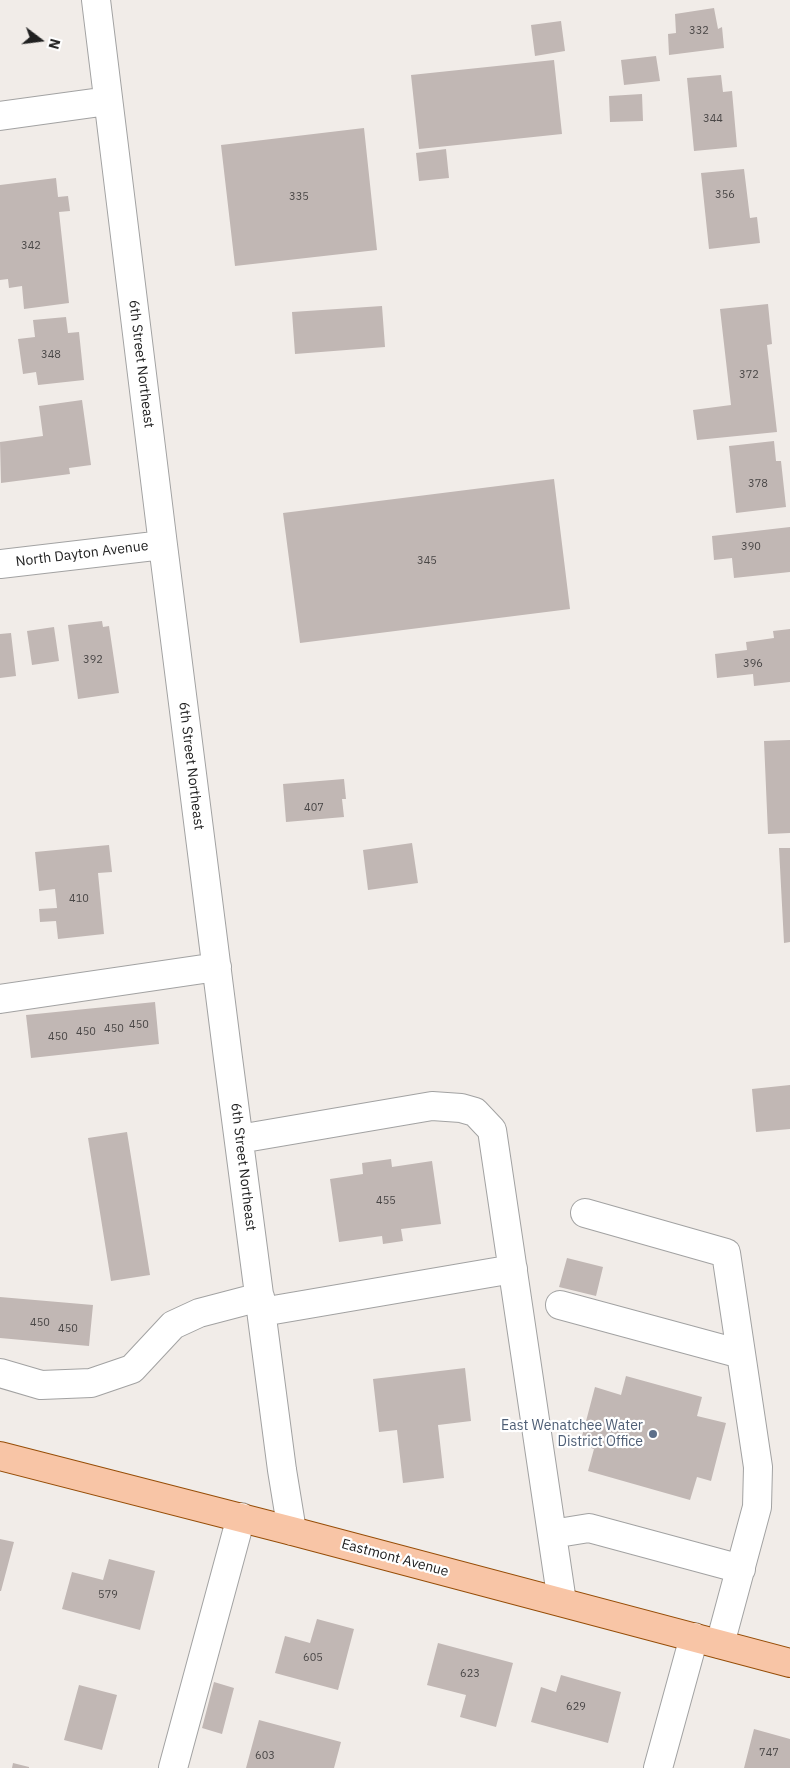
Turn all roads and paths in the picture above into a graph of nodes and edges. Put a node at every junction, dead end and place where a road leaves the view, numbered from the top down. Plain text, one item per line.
1 (96, 0) edge
2 (108, 101) junction
3 (0, 116) edge
4 (163, 545) junction
5 (0, 564) edge
6 (217, 967) junction
7 (0, 1000) edge
8 (239, 1139) junction
9 (585, 1212) dead end
10 (513, 1269) junction
11 (261, 1305) junction
12 (560, 1305) dead end
13 (741, 1354) junction
14 (0, 1373) edge
15 (0, 1456) edge
16 (241, 1518) junction
17 (292, 1530) junction
18 (552, 1534) junction
19 (740, 1569) junction
20 (562, 1602) junction
21 (694, 1637) junction
22 (720, 1644) junction
23 (790, 1663) edge
24 (173, 1768) edge
25 (658, 1768) edge

1 - 2 street, 6th Street Northeast
2 - 3 street
2 - 4 street, 6th Street Northeast
4 - 5 street, North Dayton Avenue
4 - 6 street, 6th Street Northeast
6 - 7 street
6 - 8 street, 6th Street Northeast
8 - 10 street
8 - 11 street, 6th Street Northeast
9 - 13 street
10 - 11 street
10 - 18 street
11 - 14 street
11 - 17 street, 6th Street Northeast
12 - 13 street
13 - 19 street
15 - 16 main road, Eastmont Avenue
16 - 17 main road, Eastmont Avenue
16 - 24 street
17 - 20 main road, Eastmont Avenue
18 - 19 street
18 - 20 street
19 - 22 street
20 - 21 main road, Eastmont Avenue
21 - 22 main road, Eastmont Avenue
21 - 25 street
22 - 23 main road, Eastmont Avenue

